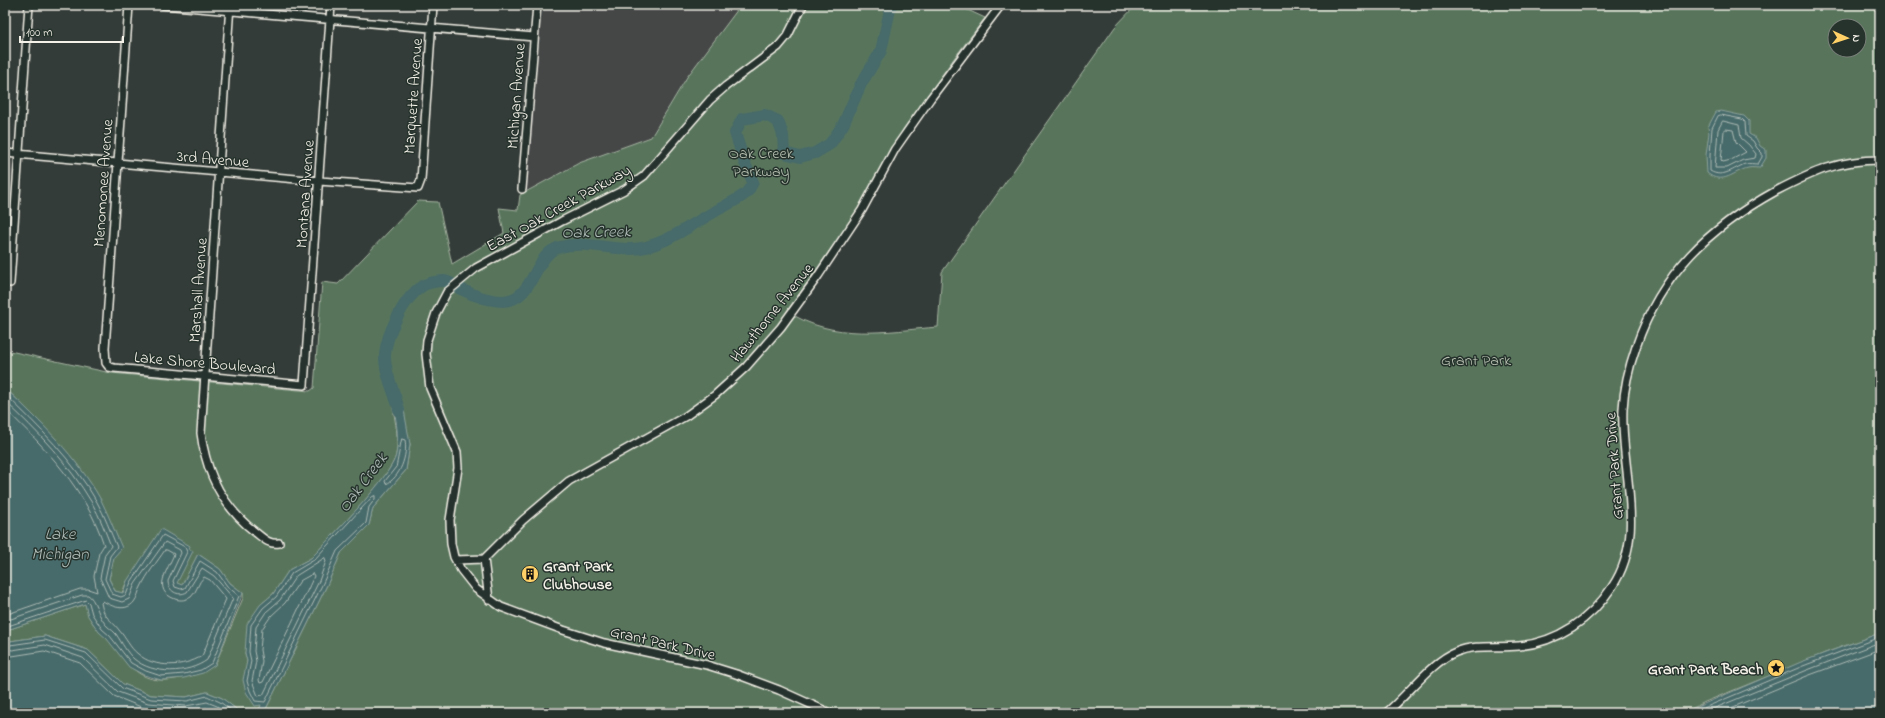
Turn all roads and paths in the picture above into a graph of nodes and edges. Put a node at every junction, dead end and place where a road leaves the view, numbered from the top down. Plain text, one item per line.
1 (29, 5) edge
2 (129, 5) edge
3 (163, 5) edge
4 (331, 5) edge
5 (433, 5) edge
6 (537, 5) edge
7 (803, 5) edge
8 (1001, 5) edge
9 (230, 8) edge
10 (330, 20) junction
11 (431, 29) junction
12 (534, 37) junction
13 (5, 153) edge
14 (19, 154) junction
15 (1880, 160) edge
16 (117, 164) junction
17 (219, 173) junction
18 (319, 182) junction
19 (418, 188) joint
20 (522, 189) dead end
21 (10, 283) dead end
22 (106, 363) joint
23 (205, 376) junction
24 (304, 385) joint
25 (279, 543) dead end
26 (484, 559) junction
27 (456, 560) junction
28 (489, 600) junction
29 (830, 713) edge
30 (1386, 713) edge

1 - 14 street
2 - 16 street, Menomonee Avenue
3 - 9 street
4 - 10 street, Montana Avenue
5 - 11 street, Marquette Avenue
6 - 12 street, Michigan Avenue
7 - 27 street, East Oak Creek Parkway
8 - 26 street, Hawthorne Avenue
9 - 10 street
9 - 17 street, Marshall Avenue
10 - 11 street
10 - 18 street, Montana Avenue
11 - 12 street
11 - 19 street, Marquette Avenue
12 - 20 street, Michigan Avenue
13 - 14 street, 3rd Avenue
14 - 16 street, 3rd Avenue
14 - 21 street
15 - 30 street, Grant Park Drive
16 - 17 street, 3rd Avenue
16 - 22 street, Menomonee Avenue
17 - 18 street, 3rd Avenue
17 - 23 street, Marshall Avenue
18 - 19 street, 3rd Avenue
18 - 24 street, Montana Avenue
22 - 23 street, Lake Shore Boulevard
23 - 24 street, Lake Shore Boulevard
23 - 25 street, Marshall Avenue
26 - 27 street
26 - 28 street
27 - 28 street, East Oak Creek Parkway
28 - 29 street, Grant Park Drive

